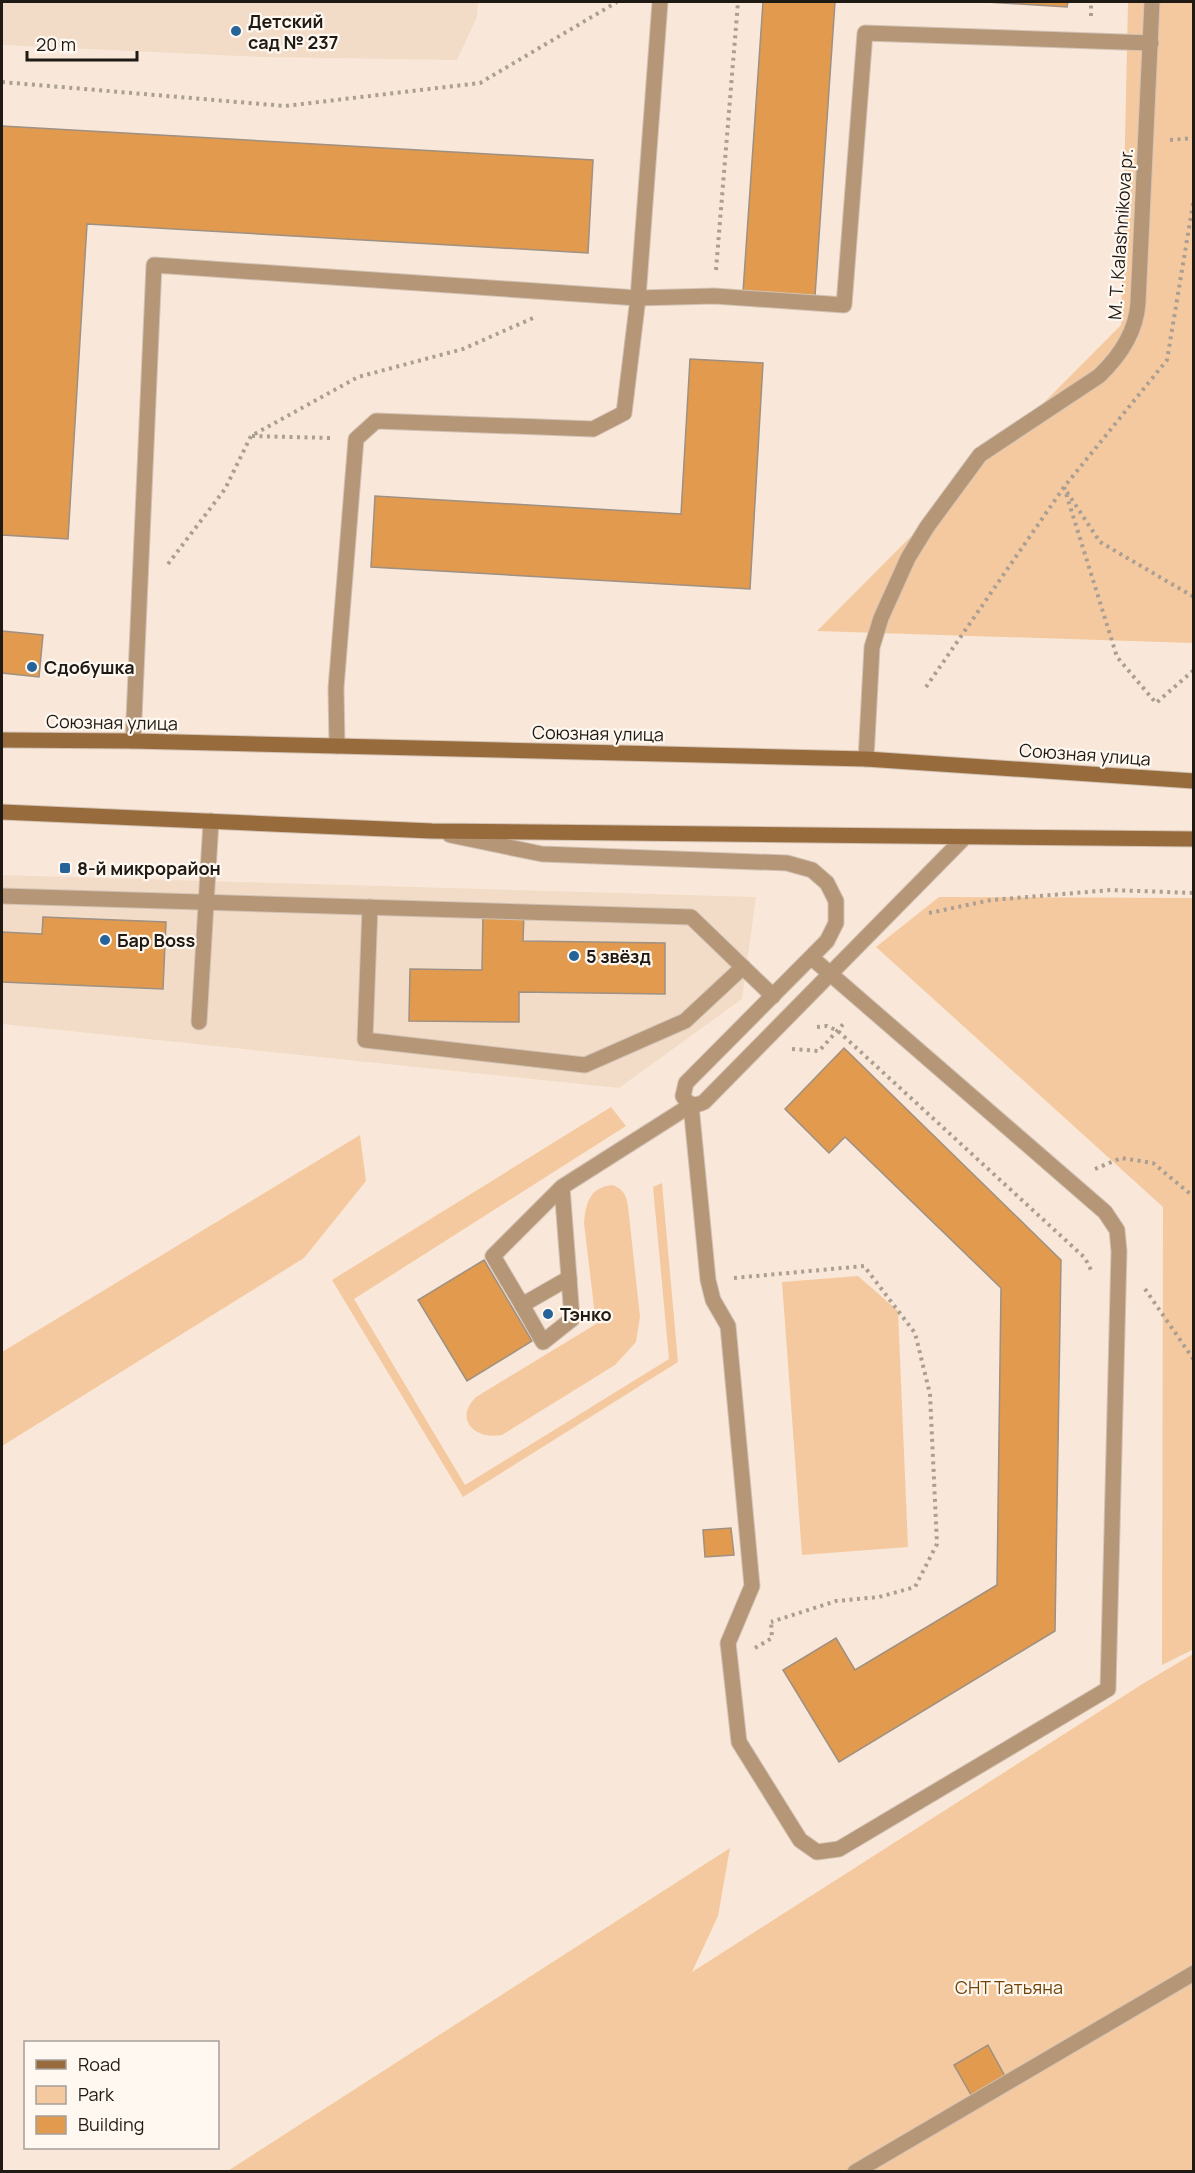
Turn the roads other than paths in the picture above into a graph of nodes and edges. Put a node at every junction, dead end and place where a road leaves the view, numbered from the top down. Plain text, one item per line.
1 (660, 2) edge
2 (1152, 2) edge
3 (1151, 43) junction
4 (638, 298) junction
5 (2, 740) edge
6 (133, 741) junction
7 (337, 746) junction
8 (866, 759) junction
9 (1194, 780) edge
10 (2, 812) edge
11 (212, 821) junction
12 (432, 831) junction
13 (964, 838) junction
14 (1194, 839) edge
15 (2, 896) edge
16 (207, 902) junction
17 (370, 907) junction
18 (812, 958) junction
19 (743, 967) junction
20 (830, 974) junction
21 (773, 996) junction
22 (199, 1022) dead end
23 (691, 1105) junction
24 (562, 1187) junction
25 (569, 1278) junction
26 (522, 1305) junction
27 (1194, 1973) edge
28 (855, 2172) edge

1 - 4 street
2 - 3 street, M. T. Kalashnikova pr.
3 - 4 street
3 - 8 street, M. T. Kalashnikova pr.
4 - 6 street
4 - 7 street
5 - 6 main road, Союзная улица
6 - 7 main road, Союзная улица
7 - 8 main road, Союзная улица
8 - 9 main road, Союзная улица
10 - 11 main road
11 - 12 main road
11 - 16 street
12 - 13 main road
12 - 18 street
13 - 14 main road
13 - 20 street
15 - 16 street
16 - 17 street
16 - 22 street
17 - 19 street
17 - 19 street
18 - 20 street
18 - 21 street
19 - 21 street
20 - 23 street
20 - 23 street
21 - 23 street
23 - 24 street
24 - 25 street
24 - 26 street
25 - 26 street
25 - 26 street
27 - 28 street

